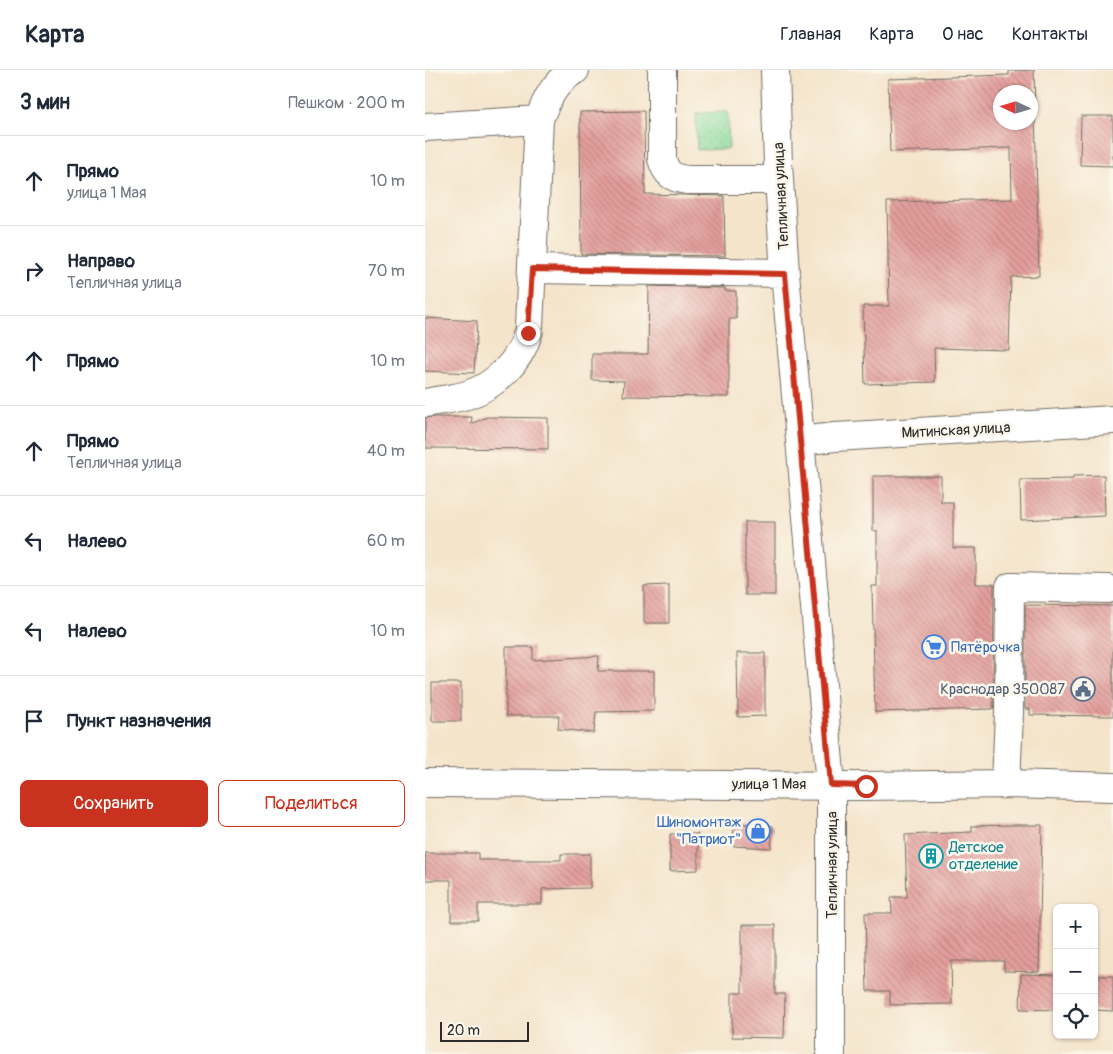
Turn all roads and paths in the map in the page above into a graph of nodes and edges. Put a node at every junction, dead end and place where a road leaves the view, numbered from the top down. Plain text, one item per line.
1 (575, 70) edge
2 (661, 70) edge
3 (775, 70) edge
4 (539, 120) junction
5 (425, 127) edge
6 (779, 180) junction
7 (532, 269) junction
8 (785, 274) junction
9 (425, 403) edge
10 (1113, 420) edge
11 (801, 454) junction
12 (1108, 589) dead end
13 (425, 783) edge
14 (1006, 784) junction
15 (831, 785) junction
16 (1113, 787) edge
17 (831, 1054) edge

1 - 4 street
2 - 6 street
3 - 6 street, Тепличная улица
4 - 5 street
4 - 7 street
6 - 8 street, Тепличная улица
7 - 8 street
7 - 9 street
8 - 11 street, Тепличная улица
10 - 11 street, Митинская улица
11 - 15 street, Тепличная улица
12 - 14 street
13 - 15 street, улица 1 Мая
14 - 15 street, улица 1 Мая
14 - 16 street, улица 1 Мая
15 - 17 street, Тепличная улица

